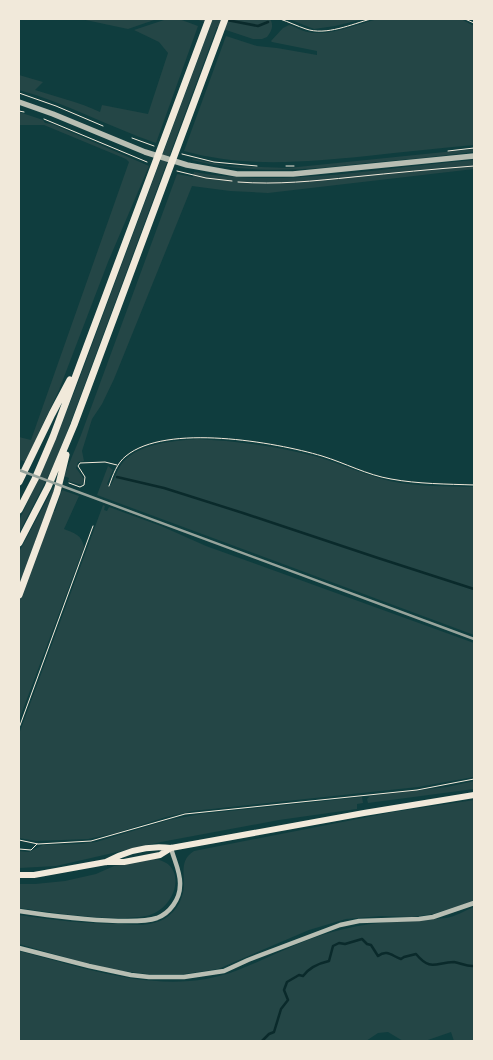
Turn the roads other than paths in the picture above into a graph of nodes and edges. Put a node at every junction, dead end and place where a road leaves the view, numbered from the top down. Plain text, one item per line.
1 (209, 19) edge
2 (225, 19) edge
3 (19, 102) edge
4 (474, 156) edge
5 (82, 358) junction
6 (74, 425) junction
7 (19, 482) edge
8 (19, 510) edge
9 (19, 543) edge
10 (19, 594) edge
11 (474, 795) edge
12 (171, 848) junction
13 (19, 875) edge
14 (474, 903) edge
15 (19, 911) edge
16 (19, 948) edge

1 - 5 highway
2 - 6 highway
3 - 4 street
5 - 7 highway
5 - 8 highway
6 - 9 highway
6 - 10 highway
11 - 12 main road
12 - 13 main road
12 - 15 street
14 - 16 street

